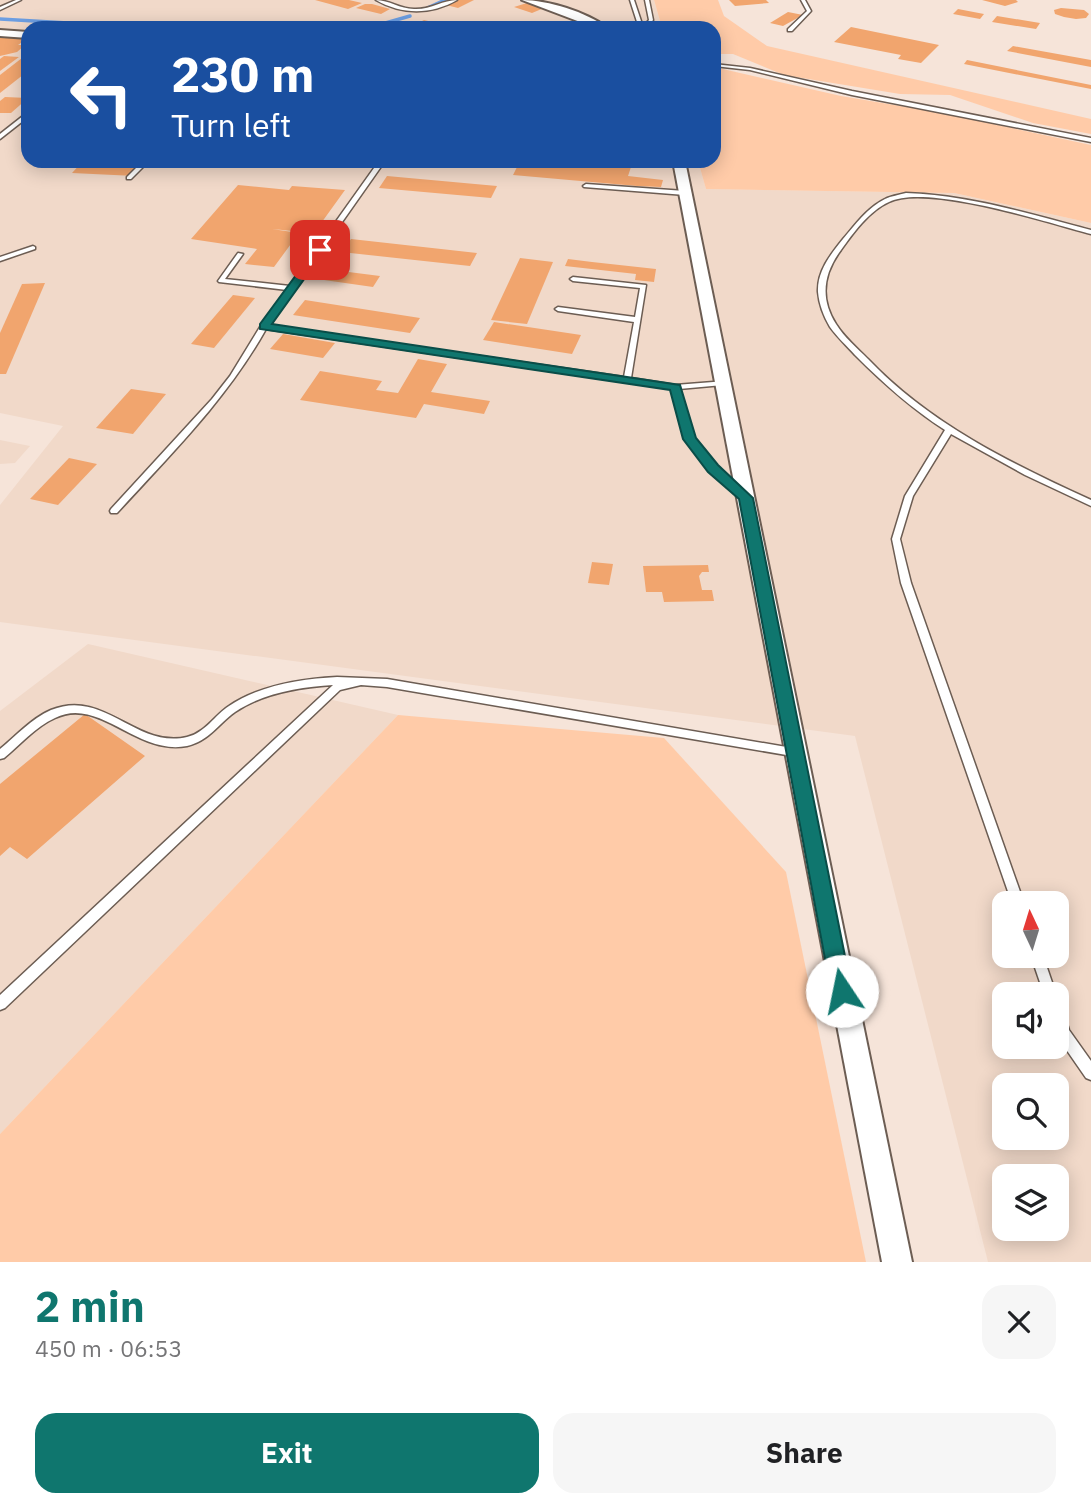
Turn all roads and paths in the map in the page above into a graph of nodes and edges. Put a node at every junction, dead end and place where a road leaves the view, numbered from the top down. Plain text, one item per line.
1 (19, 0) edge
2 (378, 0) edge
3 (455, 0) edge
4 (526, 0) edge
5 (632, 0) edge
6 (647, 0) edge
7 (803, 0) edge
8 (0, 9) edge
9 (588, 21) edge
10 (640, 21) edge
11 (650, 21) edge
12 (790, 30) dead end
13 (0, 33) edge
14 (21, 34) edge
15 (721, 66) edge
16 (21, 120) edge
17 (0, 137) edge
18 (1091, 140) edge
19 (139, 168) edge
20 (377, 168) edge
21 (680, 168) edge
22 (129, 178) dead end
23 (586, 186) dead end
24 (685, 193) junction
25 (1091, 232) edge
26 (33, 248) dead end
27 (240, 254) dead end
28 (0, 259) edge
29 (573, 279) dead end
30 (292, 288) junction
31 (558, 309) dead end
32 (638, 320) junction
33 (264, 327) junction
34 (627, 379) junction
35 (723, 383) junction
36 (675, 387) junction
37 (949, 431) junction
38 (746, 498) junction
39 (1091, 503) edge
40 (114, 511) dead end
41 (361, 681) junction
42 (798, 753) junction
43 (0, 755) edge
44 (1014, 891) edge
45 (0, 1004) edge
46 (1069, 1041) edge
47 (1091, 1073) edge
48 (897, 1262) edge

1 - 8 lane
2 - 3 lane
4 - 9 street
5 - 10 lane
6 - 11 lane
7 - 12 lane
13 - 14 street
15 - 18 lane
16 - 17 lane
19 - 22 lane
20 - 30 lane
21 - 24 street
23 - 24 lane
24 - 35 street
25 - 37 lane
26 - 28 lane
27 - 30 lane
29 - 32 lane
30 - 33 lane
31 - 32 lane
32 - 34 lane
33 - 34 lane
33 - 40 lane
34 - 36 lane
35 - 36 lane
35 - 38 street
36 - 38 lane
37 - 39 lane
37 - 44 lane
38 - 42 street
41 - 42 lane
41 - 43 lane
41 - 45 lane
42 - 48 street
46 - 47 lane

